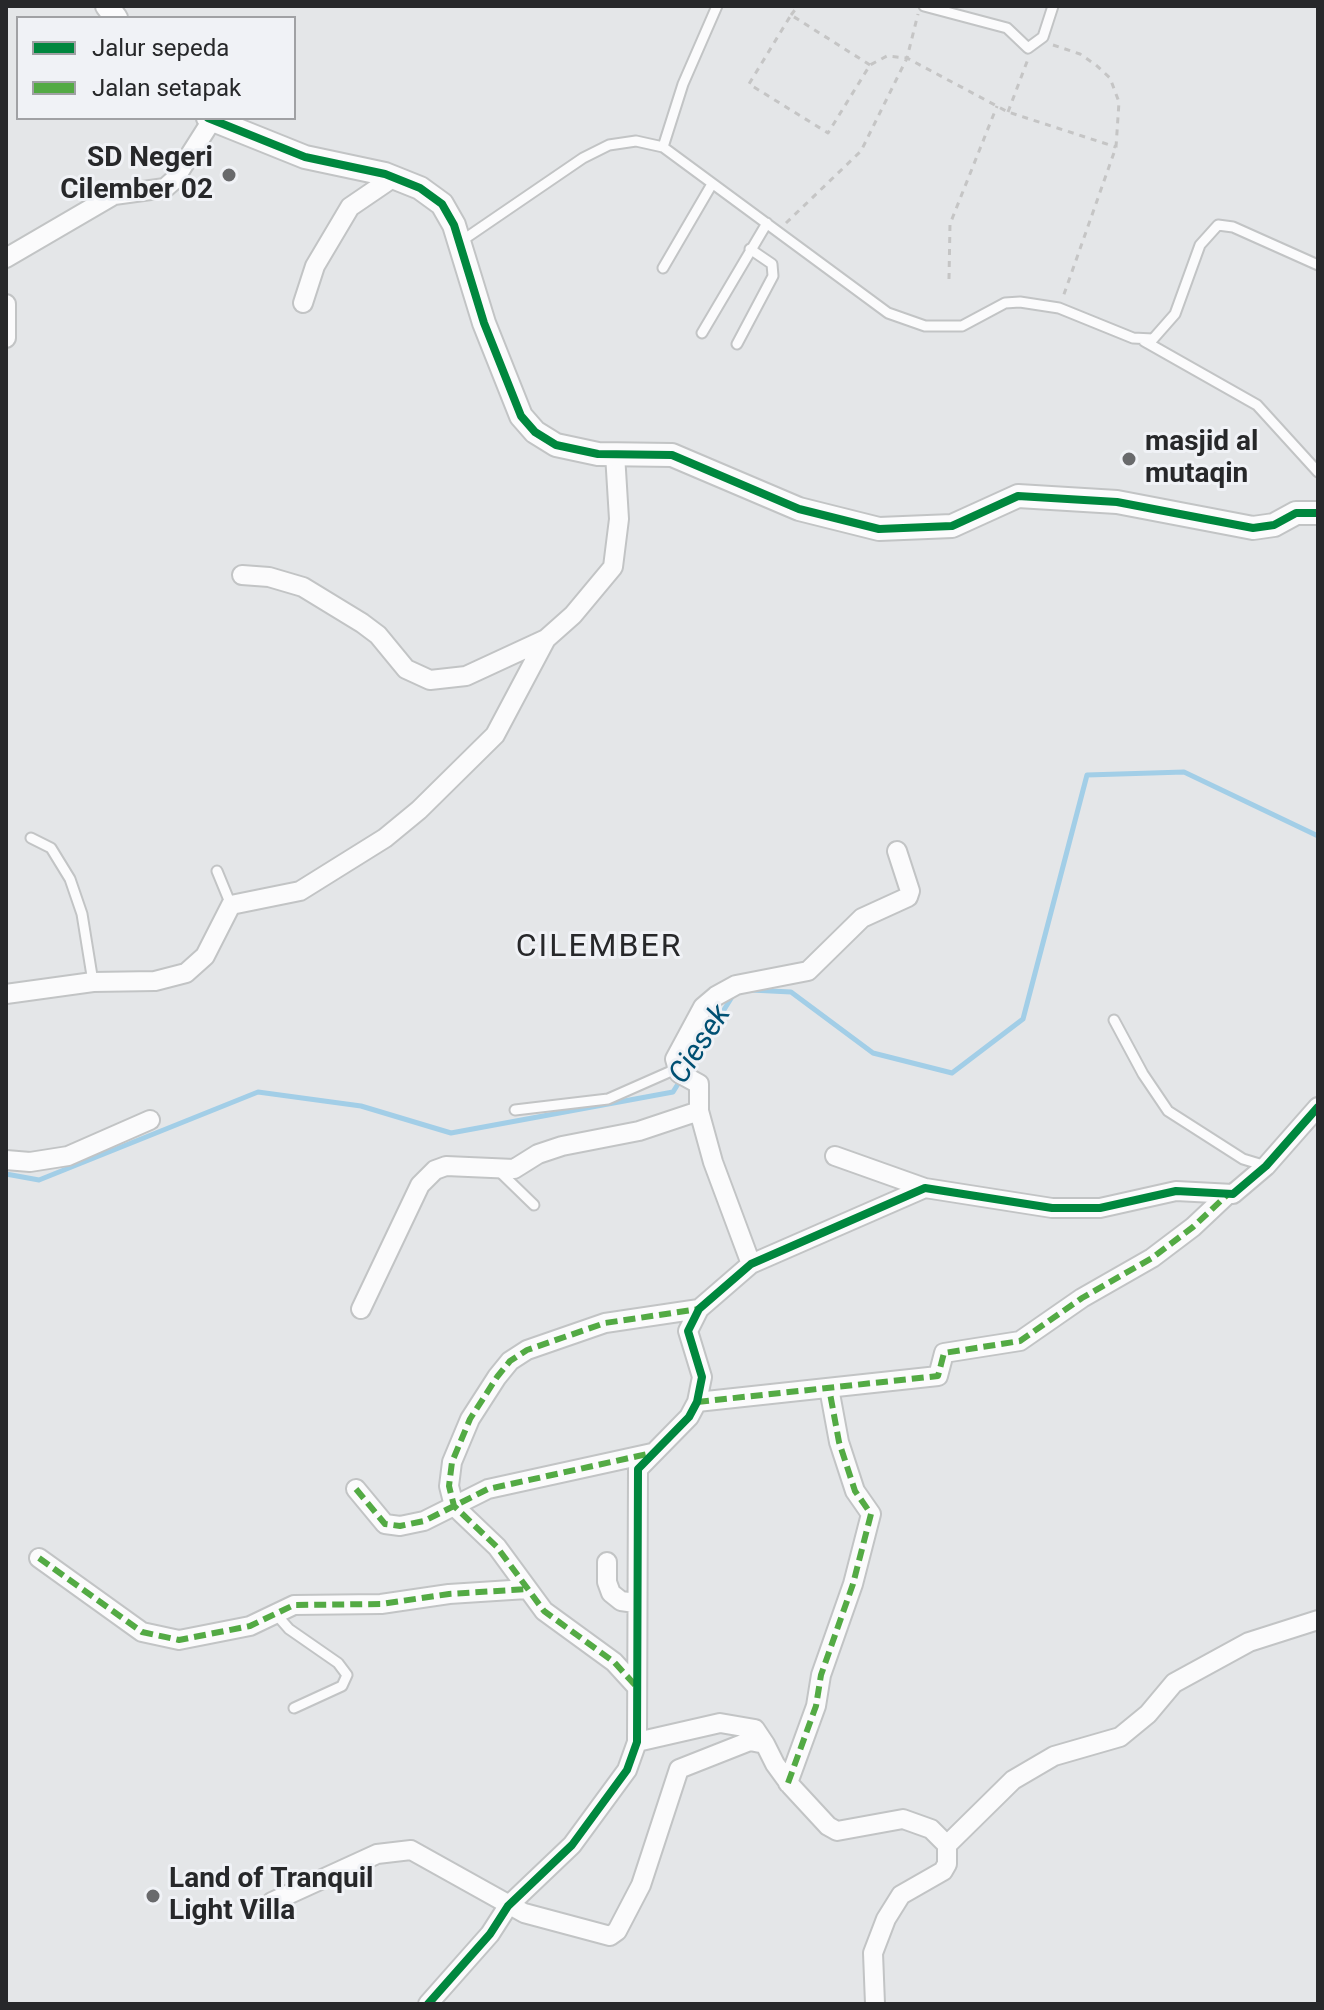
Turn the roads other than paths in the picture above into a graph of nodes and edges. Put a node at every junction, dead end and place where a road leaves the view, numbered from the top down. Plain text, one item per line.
1 (717, 6) edge
2 (922, 6) edge
3 (1053, 6) edge
4 (209, 120) edge
5 (212, 120) edge
6 (663, 147) junction
7 (394, 177) junction
8 (712, 184) junction
9 (767, 223) junction
10 (460, 243) junction
11 (750, 249) junction
12 (6, 258) edge
13 (1318, 265) edge
14 (663, 268) dead end
15 (303, 303) dead end
16 (6, 304) edge
17 (702, 333) dead end
18 (6, 338) edge
19 (1143, 340) junction
20 (737, 344) dead end
21 (615, 454) junction
22 (1318, 472) edge
23 (1318, 513) edge
24 (242, 575) dead end
25 (546, 639) junction
26 (31, 838) dead end
27 (897, 851) dead end
28 (217, 871) dead end
29 (231, 905) junction
30 (93, 982) junction
31 (6, 994) edge
32 (1114, 1020) dead end
33 (677, 1071) junction
34 (1318, 1107) edge
35 (515, 1110) dead end
36 (699, 1111) junction
37 (150, 1120) dead end
38 (835, 1156) dead end
39 (6, 1160) edge
40 (1266, 1166) junction
41 (499, 1171) junction
42 (925, 1188) junction
43 (1227, 1195) junction
44 (534, 1205) dead end
45 (751, 1264) junction
46 (361, 1309) dead end
47 (699, 1309) junction
48 (829, 1388) junction
49 (697, 1402) junction
50 (652, 1453) junction
51 (356, 1489) dead end
52 (454, 1506) junction
53 (39, 1558) dead end
54 (607, 1562) dead end
55 (527, 1589) junction
56 (635, 1603) junction
57 (274, 1613) junction
58 (1318, 1620) edge
59 (635, 1685) junction
60 (294, 1708) dead end
61 (637, 1742) junction
62 (765, 1744) junction
63 (790, 1784) junction
64 (947, 1845) junction
65 (272, 1902) dead end
66 (508, 1906) junction
67 (434, 2002) edge
68 (875, 2004) edge

1 - 6 lane
2 - 3 lane
4 - 12 street
5 - 7 street
6 - 8 lane
6 - 10 lane
7 - 10 street
7 - 15 street
8 - 9 lane
8 - 14 lane
9 - 11 lane
9 - 19 lane
10 - 21 street
11 - 17 lane
11 - 20 lane
13 - 19 lane
16 - 18 street
19 - 22 lane
21 - 23 street
21 - 25 street
24 - 25 street
25 - 29 street
26 - 30 lane
27 - 33 street
28 - 29 lane
29 - 30 street
30 - 31 street
32 - 40 lane
33 - 35 lane
33 - 36 street
34 - 40 street
36 - 41 street
36 - 45 street
37 - 39 street
38 - 42 street
40 - 43 street
41 - 44 lane
41 - 46 street
42 - 43 street
42 - 45 street
43 - 48 street
45 - 47 street
47 - 49 street
47 - 52 street
48 - 49 street
48 - 63 street
49 - 50 street
50 - 52 street
50 - 56 street
51 - 52 street
52 - 55 street
53 - 57 street
54 - 56 street
55 - 57 street
55 - 59 street
56 - 59 street
57 - 60 lane
58 - 64 street
59 - 61 street
61 - 62 street
61 - 66 street
62 - 63 street
62 - 66 street
63 - 64 street
64 - 68 street
65 - 66 street
66 - 67 street

